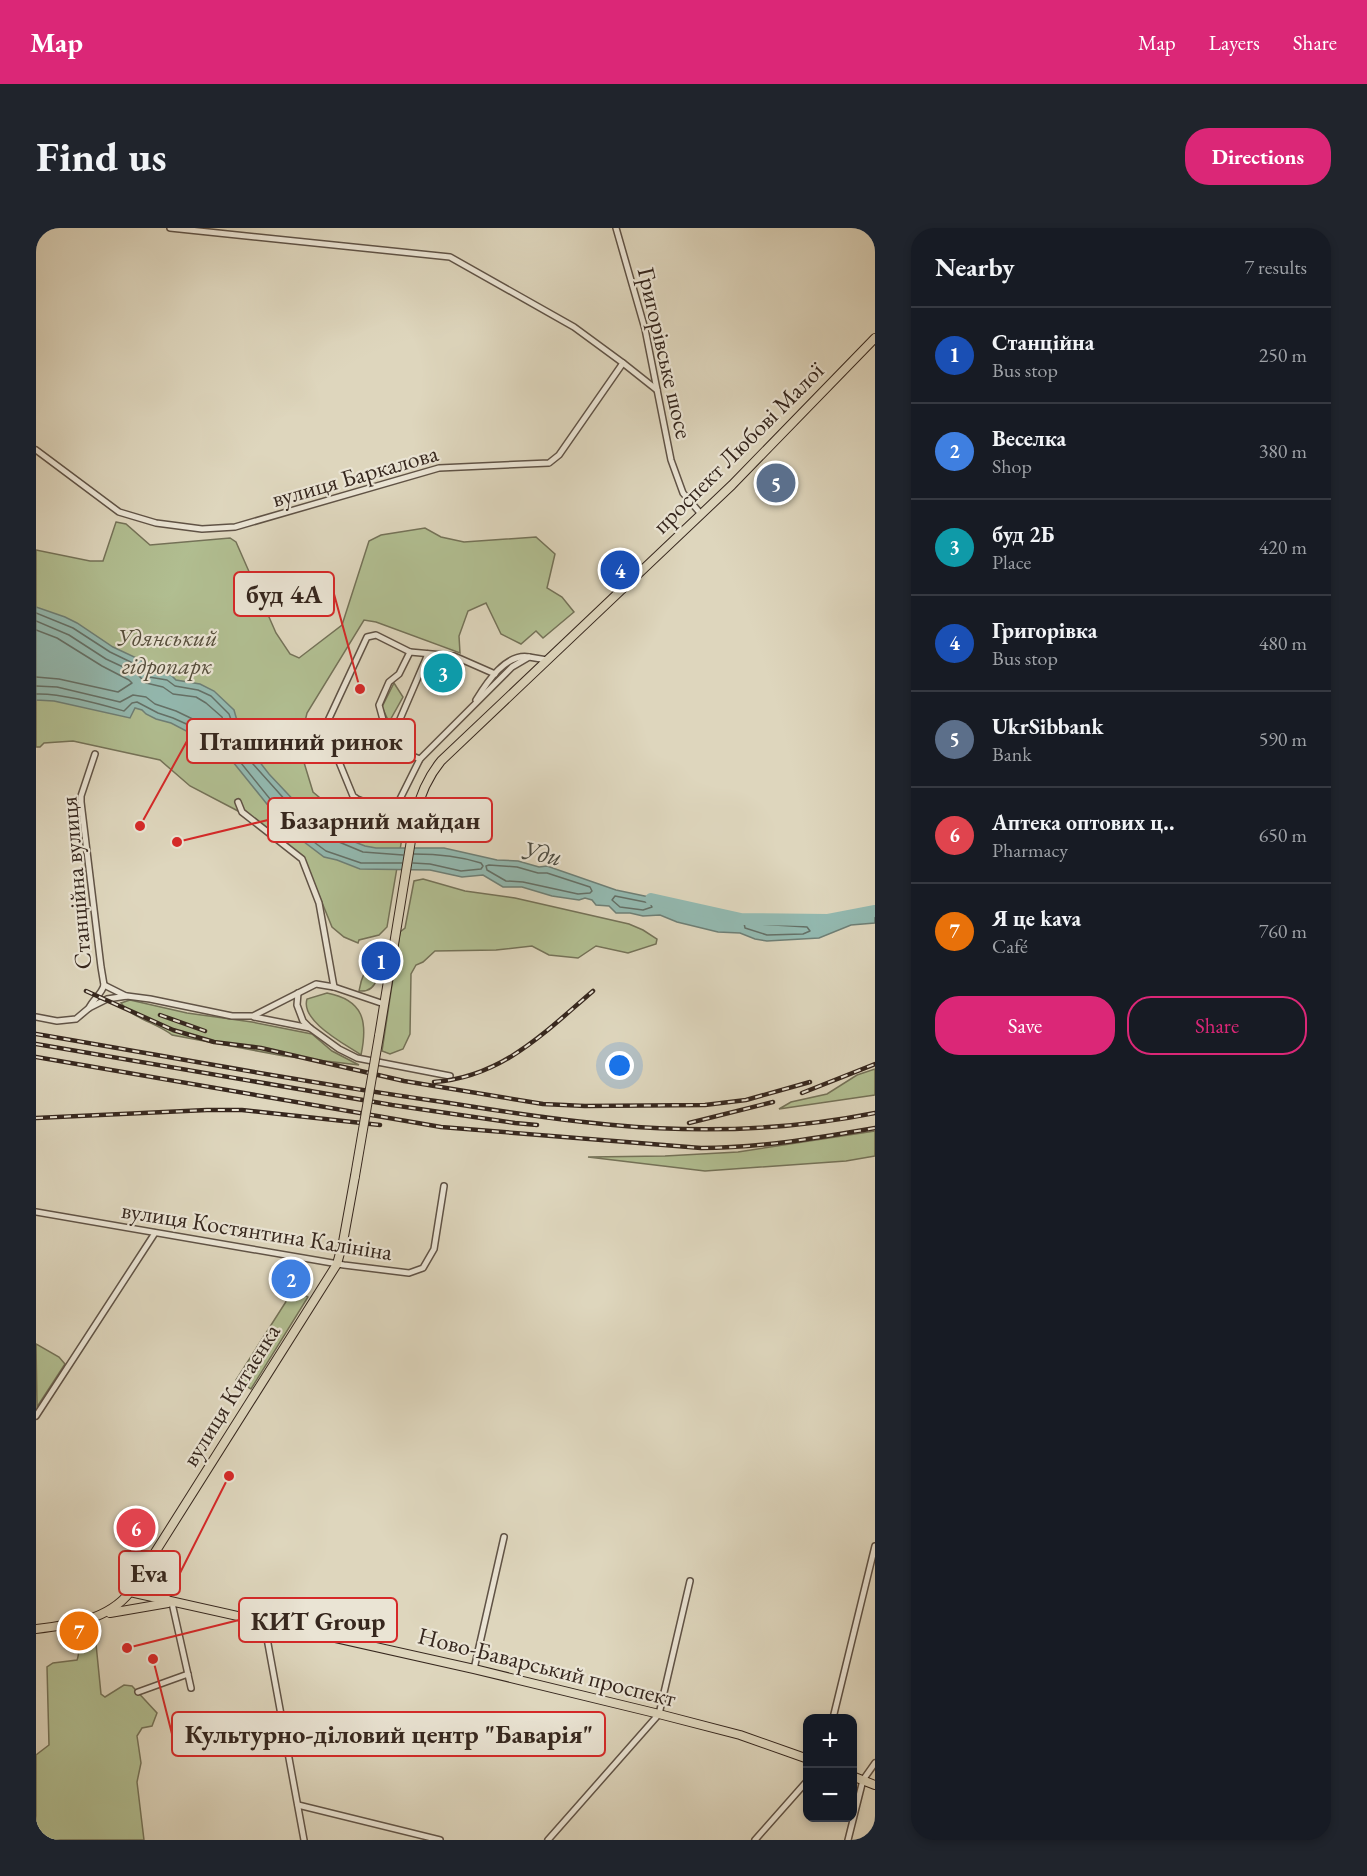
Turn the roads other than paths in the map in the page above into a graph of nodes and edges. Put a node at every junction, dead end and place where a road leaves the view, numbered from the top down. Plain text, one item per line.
1 (170, 228) edge
2 (616, 228) edge
3 (875, 339) edge
4 (623, 363) junction
5 (657, 390) junction
6 (36, 450) edge
7 (701, 514) junction
8 (410, 652) junction
9 (428, 654) junction
10 (529, 657) junction
11 (547, 660) junction
12 (495, 674) junction
13 (471, 708) junction
14 (328, 735) junction
15 (378, 743) junction
16 (388, 747) junction
17 (95, 754) dead end
18 (420, 759) junction
19 (238, 802) dead end
20 (104, 985) junction
21 (334, 987) junction
22 (298, 993) junction
23 (127, 996) junction
24 (384, 1004) junction
25 (89, 1008) junction
26 (253, 1016) junction
27 (36, 1017) edge
28 (310, 1028) junction
29 (450, 1076) dead end
30 (355, 1176) joint
31 (444, 1186) dead end
32 (36, 1212) edge
33 (155, 1233) junction
34 (337, 1264) junction
35 (36, 1416) edge
36 (504, 1537) dead end
37 (875, 1546) edge
38 (151, 1559) junction
39 (690, 1581) dead end
40 (130, 1592) junction
41 (172, 1603) junction
42 (106, 1613) junction
43 (264, 1622) junction
44 (36, 1629) edge
45 (474, 1669) junction
46 (188, 1674) junction
47 (191, 1688) dead end
48 (138, 1692) dead end
49 (659, 1714) junction
50 (834, 1714) edge
51 (803, 1758) edge
52 (875, 1763) edge
53 (857, 1778) edge
54 (863, 1780) junction
55 (803, 1785) edge
56 (875, 1785) edge
57 (298, 1804) junction
58 (304, 1840) edge
59 (440, 1840) edge
60 (548, 1840) edge
61 (755, 1840) edge
62 (848, 1840) edge

1 - 4 street
2 - 5 street, Григорівське шосе
3 - 7 main road, проспект Любові Малої
4 - 5 street
4 - 6 street, вулиця Баркалова
5 - 7 street, Григорівське шосе
7 - 11 main road, проспект Любові Малої
8 - 9 street
8 - 14 street
8 - 15 street
9 - 12 street
9 - 16 street
10 - 11 street
10 - 12 street
10 - 13 street
11 - 24 main road, проспект Любові Малої
12 - 13 street
13 - 18 street
14 - 15 street
14 - 18 street
15 - 16 street
16 - 18 street
17 - 20 street, Станційна вулиця
19 - 21 street
20 - 23 street, Станційна вулиця
20 - 25 street
21 - 22 street
21 - 24 street
22 - 26 street
22 - 28 street
23 - 25 street
23 - 26 street
24 - 30 main road, проспект Любові Малої, bridge
25 - 27 street
26 - 28 street
28 - 29 street
30 - 34 main road, вулиця Китаєнка
31 - 34 street, вулиця Костянтина Калініна
32 - 33 street, вулиця Костянтина Калініна
33 - 34 street, вулиця Костянтина Калініна
33 - 35 street
34 - 38 main road, вулиця Китаєнка
36 - 45 street
37 - 50 street
38 - 40 main road, вулиця Китаєнка
38 - 41 main road
39 - 49 street
40 - 41 main road, Ново-Баварський проспект
40 - 42 main road
41 - 42 main road
41 - 43 main road, Ново-Баварський проспект
41 - 46 street
42 - 44 main road
43 - 45 main road, Ново-Баварський проспект
43 - 57 street
45 - 49 main road, Ново-Баварський проспект
46 - 47 street
46 - 48 street
49 - 51 main road, Ново-Баварський проспект
49 - 60 street
52 - 54 street
53 - 54 main road
54 - 56 main road
54 - 62 street
55 - 61 street
57 - 58 street
57 - 59 street

